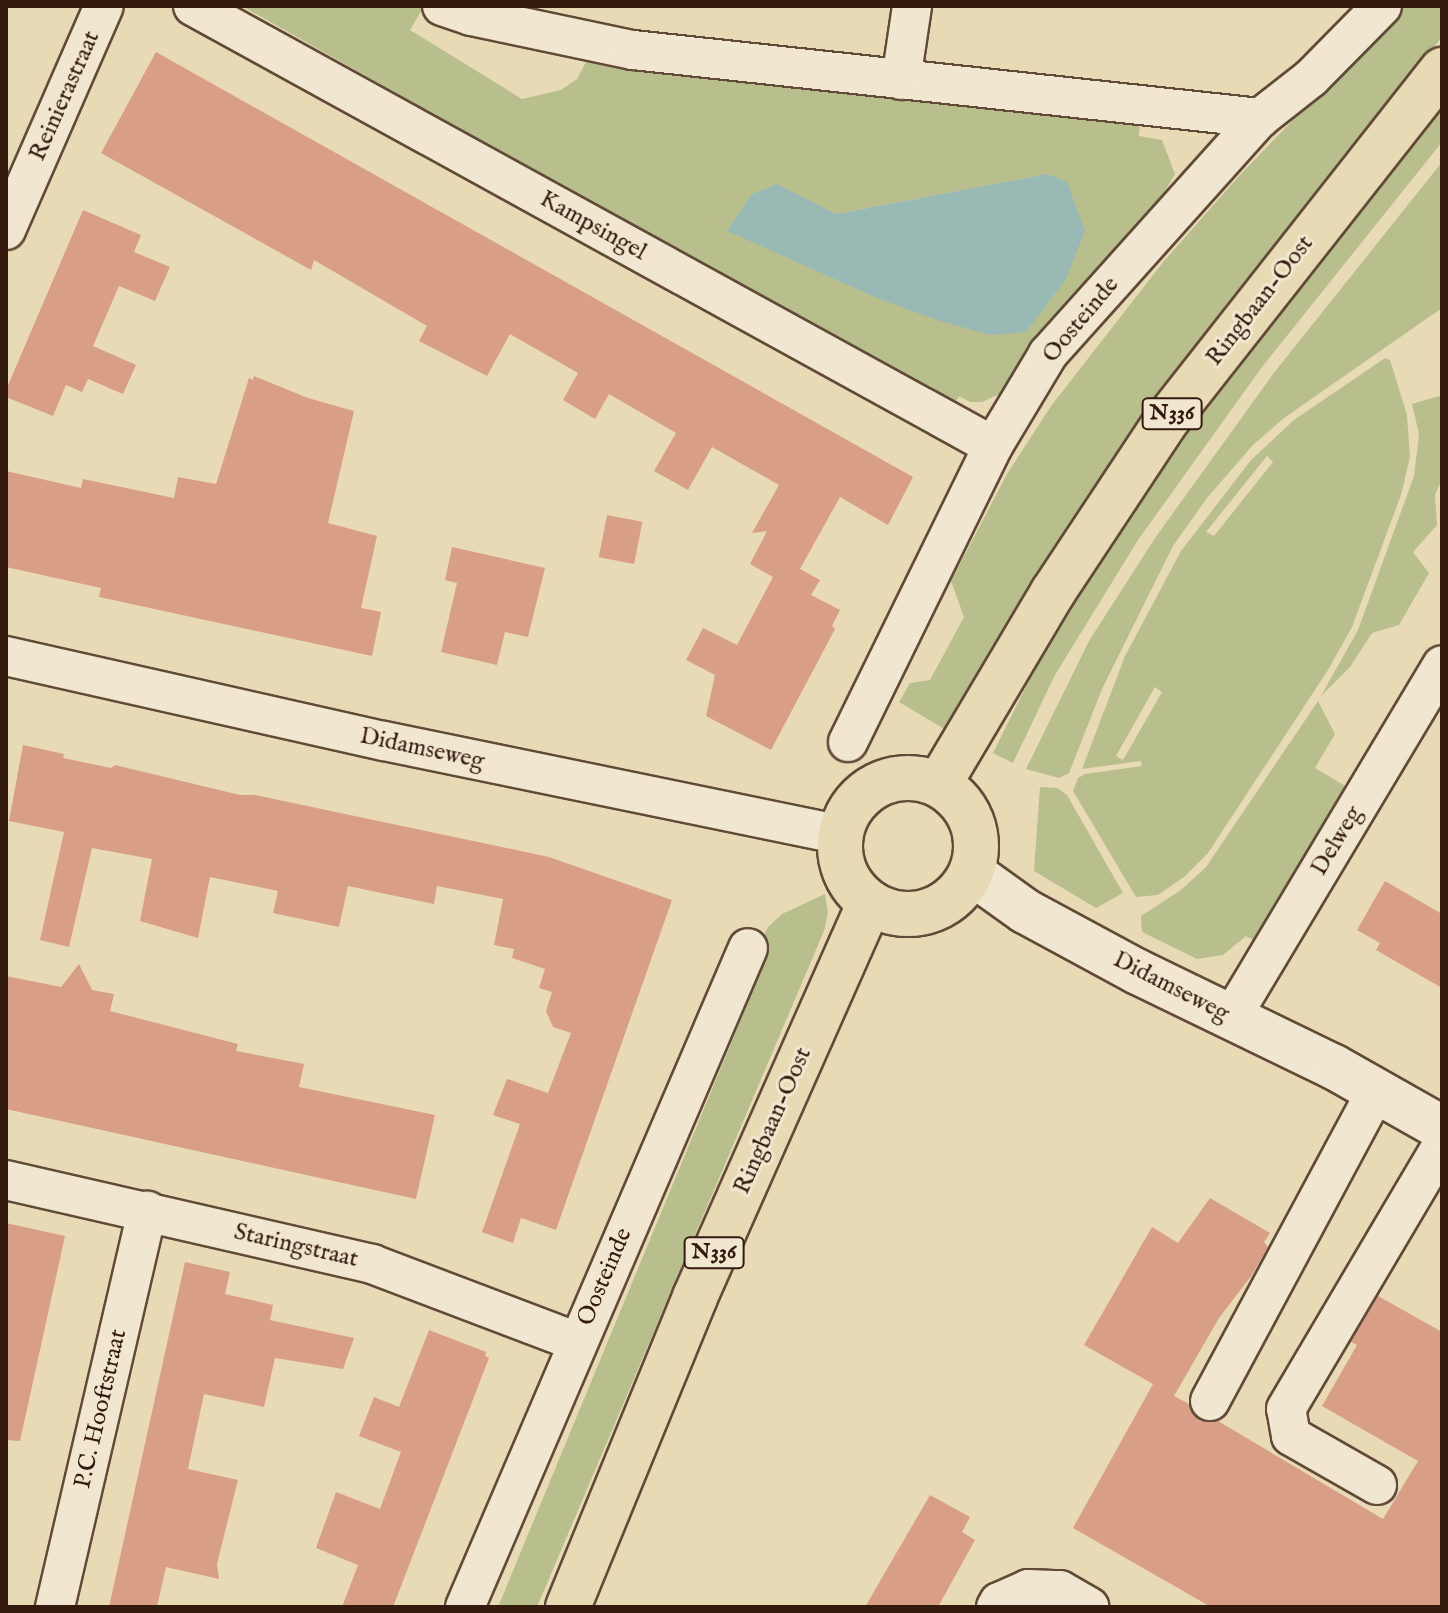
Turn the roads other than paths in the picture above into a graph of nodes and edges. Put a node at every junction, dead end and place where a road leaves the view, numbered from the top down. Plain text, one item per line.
1 (104, 6) edge
2 (193, 6) edge
3 (442, 6) edge
4 (912, 6) edge
5 (1382, 6) edge
6 (1442, 70) edge
7 (901, 80) junction
8 (1260, 118) junction
9 (6, 230) edge
10 (993, 446) junction
11 (6, 656) edge
12 (1442, 665) edge
13 (848, 742) dead end
14 (939, 784) junction
15 (839, 834) junction
16 (972, 873) junction
17 (870, 903) junction
18 (748, 948) dead end
19 (1231, 1018) junction
20 (1376, 1091) junction
21 (1442, 1128) edge
22 (1442, 1145) edge
23 (6, 1180) edge
24 (147, 1211) junction
25 (577, 1342) junction
26 (1210, 1401) dead end
27 (1377, 1485) dead end
28 (55, 1607) edge
29 (465, 1607) edge
30 (568, 1607) edge
31 (996, 1607) edge
32 (1090, 1607) edge

1 - 9 street, Reinierastraat
2 - 10 street, Kampsingel
3 - 7 street
4 - 7 street
5 - 8 street, Oosteinde
6 - 14 main road, Ringbaan-Oost / N336
7 - 8 street
8 - 10 street, Oosteinde
10 - 13 street, Oosteinde
11 - 15 street, Didamseweg
12 - 19 street, Delweg
14 - 15 main road
14 - 16 main road
15 - 17 main road
16 - 17 main road
16 - 19 street, Didamseweg
17 - 30 main road, Ringbaan-Oost / N336
18 - 25 street, Oosteinde
19 - 20 street, Didamseweg
20 - 21 street, Didamseweg
20 - 26 street
22 - 27 street
23 - 24 street, Staringstraat
24 - 25 street, Staringstraat
24 - 28 street, P.C. Hooftstraat
25 - 29 street, Oosteinde
31 - 32 street

